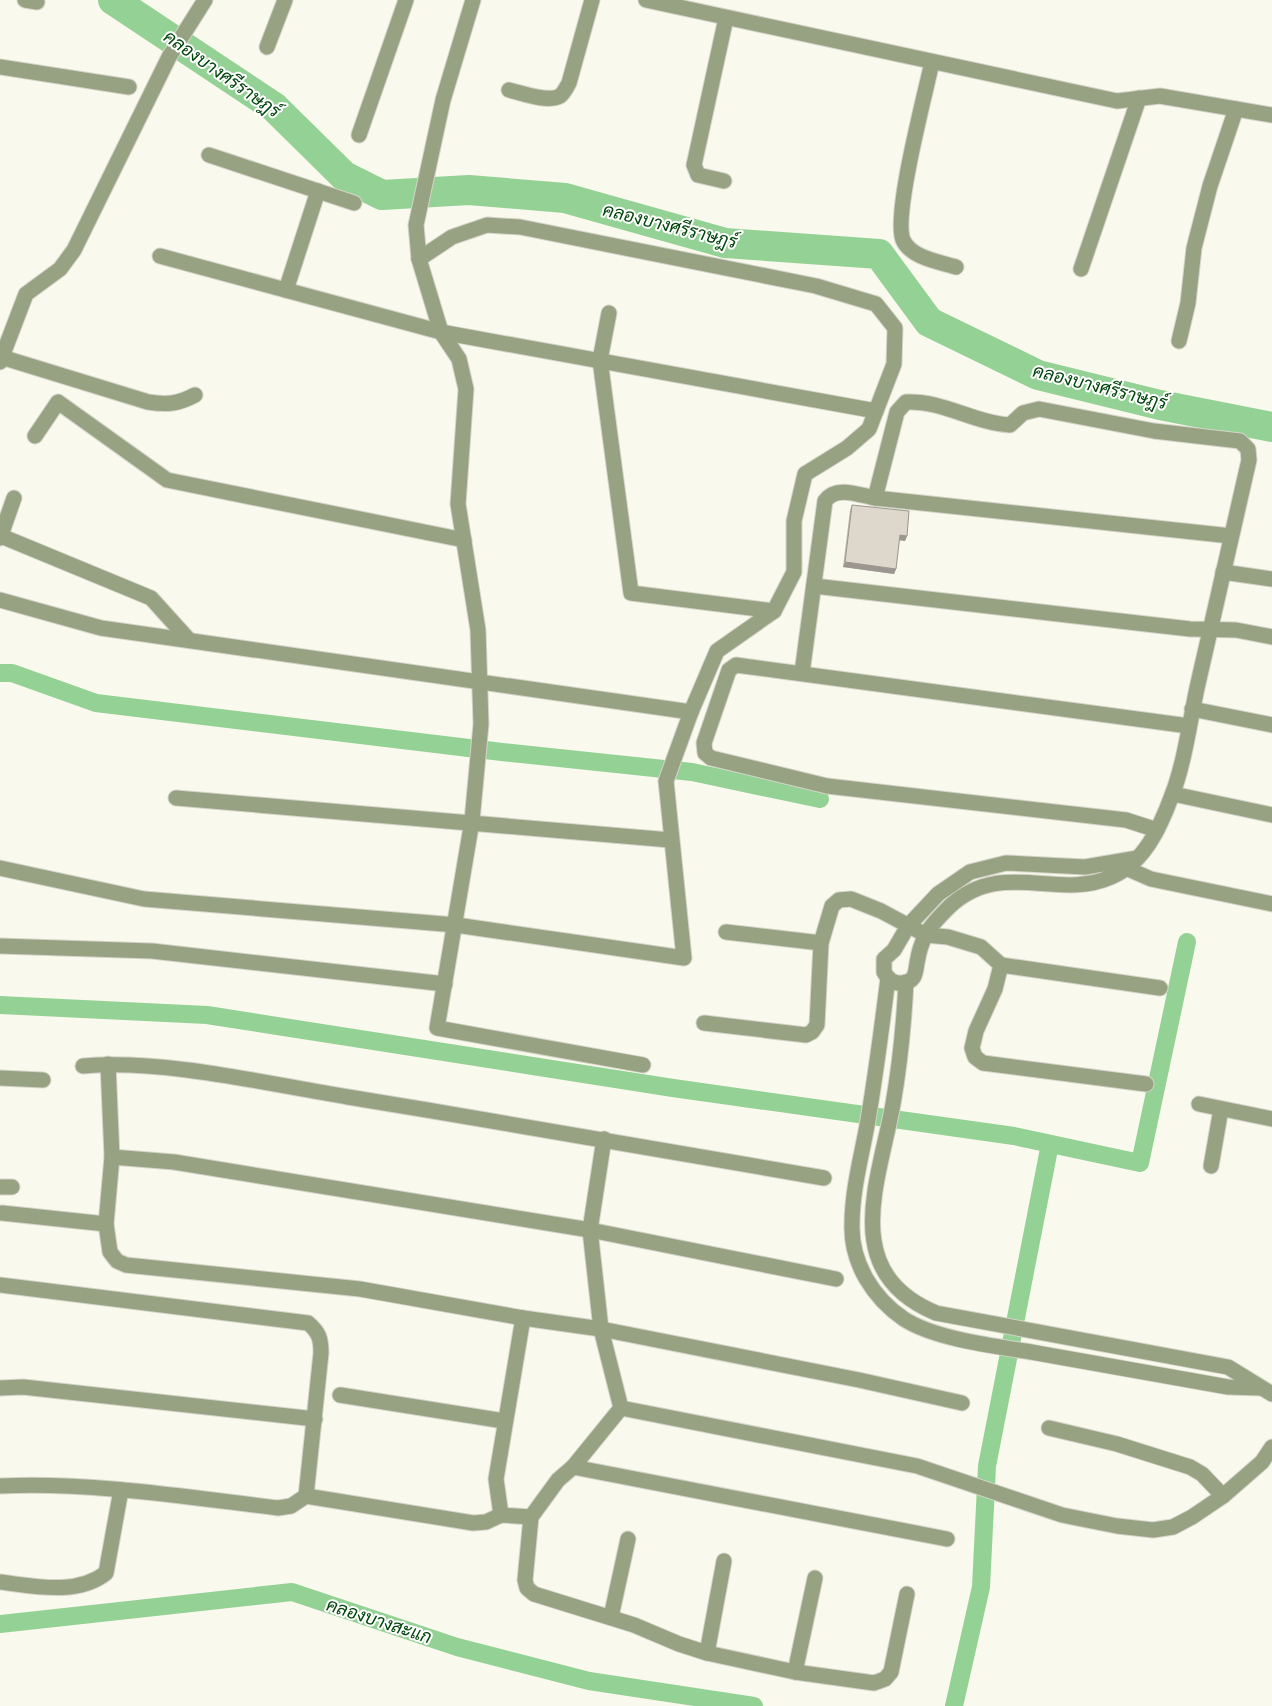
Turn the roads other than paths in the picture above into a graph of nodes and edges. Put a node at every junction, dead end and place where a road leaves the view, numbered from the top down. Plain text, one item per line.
1 (205, 0) edge
2 (285, 0) edge
3 (406, 0) edge
4 (473, 0) edge
5 (592, 0) edge
6 (646, 0) edge
7 (726, 18) junction
8 (267, 46) dead end
9 (932, 62) junction
10 (0, 67) edge
11 (129, 87) dead end
12 (509, 90) dead end
13 (1139, 98) junction
14 (1236, 109) junction
15 (1272, 115) edge
16 (360, 135) dead end
17 (210, 155) dead end
18 (724, 181) dead end
19 (318, 191) junction
20 (354, 203) dead end
21 (160, 256) dead end
22 (419, 259) junction
23 (956, 267) dead end
24 (1081, 269) dead end
25 (286, 290) junction
26 (609, 313) dead end
27 (441, 332) junction
28 (4, 335) edge
29 (1179, 341) dead end
30 (1, 360) edge
31 (600, 360) junction
32 (195, 395) dead end
33 (876, 411) junction
34 (35, 436) dead end
35 (14, 498) dead end
36 (876, 498) junction
37 (1231, 536) junction
38 (0, 537) edge
39 (464, 540) junction
40 (1223, 572) junction
41 (1272, 579) edge
42 (814, 586) junction
43 (0, 600) edge
44 (774, 611) junction
45 (1210, 629) junction
46 (1272, 637) edge
47 (189, 640) junction
48 (802, 673) junction
49 (479, 684) junction
50 (1192, 709) junction
51 (691, 712) junction
52 (1272, 725) edge
53 (1188, 726) junction
54 (1173, 794) junction
55 (176, 798) dead end
56 (1272, 815) edge
57 (472, 821) junction
58 (1157, 830) junction
59 (670, 840) junction
60 (1133, 863) junction
61 (0, 868) edge
62 (1272, 904) edge
63 (456, 925) junction
64 (908, 926) junction
65 (726, 932) dead end
66 (926, 934) junction
67 (821, 943) junction
68 (0, 946) edge
69 (894, 950) junction
70 (917, 960) junction
71 (1001, 965) junction
72 (888, 978) junction
73 (906, 982) junction
74 (445, 984) junction
75 (1160, 988) dead end
76 (704, 1023) dead end
77 (108, 1064) junction
78 (643, 1065) dead end
79 (83, 1066) dead end
80 (0, 1078) edge
81 (43, 1080) dead end
82 (1146, 1084) dead end
83 (1199, 1104) dead end
84 (1221, 1109) junction
85 (1272, 1119) edge
86 (604, 1139) junction
87 (112, 1157) junction
88 (1211, 1166) dead end
89 (824, 1178) dead end
90 (854, 1190) junction
91 (874, 1194) junction
92 (2, 1213) dead end
93 (106, 1224) junction
94 (590, 1230) junction
95 (836, 1279) dead end
96 (0, 1285) edge
97 (524, 1318) junction
98 (601, 1329) junction
99 (0, 1388) edge
100 (1267, 1391) edge
101 (340, 1395) dead end
102 (962, 1403) dead end
103 (621, 1408) junction
104 (315, 1418) junction
105 (504, 1421) junction
106 (1049, 1428) dead end
107 (1272, 1448) edge
108 (573, 1467) junction
109 (0, 1486) edge
110 (121, 1490) junction
111 (306, 1496) junction
112 (1223, 1496) junction
113 (501, 1515) junction
114 (531, 1517) junction
115 (628, 1539) dead end
116 (947, 1539) dead end
117 (724, 1560) dead end
118 (815, 1578) dead end
119 (0, 1582) edge
120 (908, 1594) dead end
121 (611, 1618) junction
122 (707, 1653) junction
123 (795, 1672) junction

1 - 28 street
2 - 8 street
3 - 16 street
4 - 22 street
5 - 12 street
6 - 7 street
7 - 9 street
7 - 18 street
9 - 13 street
9 - 23 street
10 - 11 street
13 - 14 street
13 - 24 street
14 - 15 street
14 - 29 street
17 - 19 street
19 - 20 street
19 - 25 street
21 - 25 street
22 - 27 street
22 - 33 street
25 - 27 street
26 - 31 street
27 - 31 street
27 - 39 street
28 - 30 street
30 - 32 street
31 - 33 street
31 - 44 street
33 - 44 street
34 - 39 street
35 - 38 street
36 - 37 street
36 - 37 street
36 - 42 street
37 - 40 street
38 - 47 street
39 - 49 street
40 - 41 street
40 - 45 street
42 - 45 street
42 - 48 street
43 - 47 street
44 - 51 street
45 - 46 street
45 - 50 street
47 - 49 street
48 - 53 street
48 - 58 street
49 - 51 street
49 - 57 street
50 - 52 street
50 - 53 street
51 - 59 street
53 - 54 street
54 - 56 street
54 - 58 street
55 - 57 street
57 - 59 street
57 - 63 street
58 - 60 street
59 - 63 street
60 - 62 street
60 - 64 street
60 - 66 street
61 - 63 street
63 - 74 street
64 - 66 street
64 - 67 street
64 - 69 street
65 - 67 street
66 - 70 street
66 - 71 street
67 - 76 street
68 - 74 street
69 - 70 street
69 - 72 street
70 - 73 street
71 - 75 street
71 - 82 street
72 - 73 street
72 - 90 street
73 - 91 street
74 - 78 street
77 - 79 street
77 - 86 street
77 - 87 street
80 - 81 street
83 - 84 street
84 - 85 street
84 - 88 street
86 - 89 street
86 - 94 street
87 - 93 street
87 - 94 street
90 - 91 street
90 - 100 street
91 - 100 street
92 - 93 street
93 - 97 street
94 - 95 street
94 - 98 street
96 - 104 street
97 - 98 street
97 - 105 street
98 - 102 street
98 - 103 street
99 - 104 street
101 - 105 street
103 - 108 street
103 - 112 street
104 - 111 street
105 - 113 street
106 - 112 street
107 - 112 street
108 - 114 street
108 - 116 street
109 - 110 street
110 - 111 street
110 - 119 street
111 - 113 street
113 - 114 street
114 - 121 street
115 - 121 street
117 - 122 street
118 - 123 street
120 - 123 street
121 - 122 street
122 - 123 street

